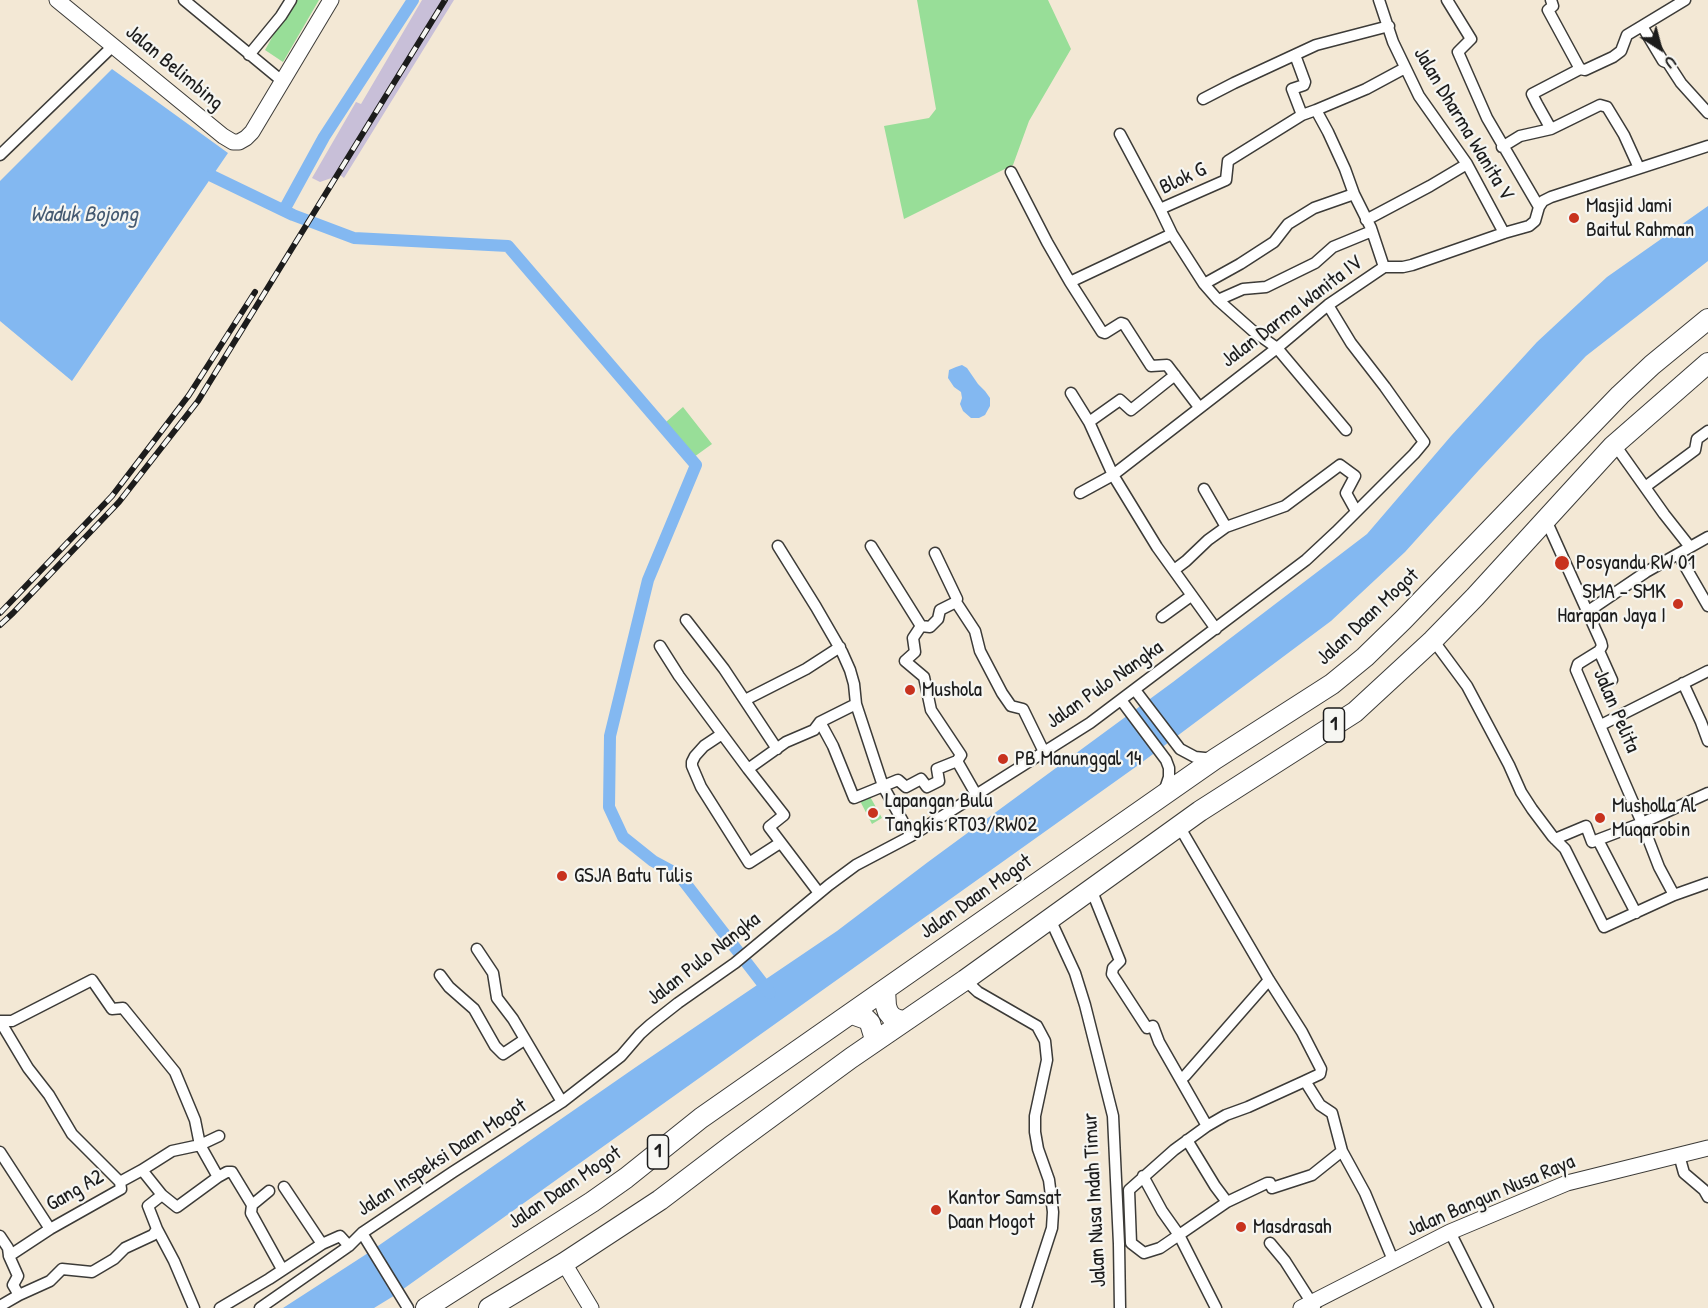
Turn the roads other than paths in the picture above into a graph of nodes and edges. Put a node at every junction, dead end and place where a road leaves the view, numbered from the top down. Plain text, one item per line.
1 (57, 0) edge
2 (184, 0) edge
3 (332, 0) edge
4 (1379, 0) edge
5 (1448, 0) edge
6 (1551, 0) edge
7 (1685, 0) edge
8 (287, 2) edge
9 (1389, 26) junction
10 (1642, 27) junction
11 (114, 45) junction
12 (249, 55) junction
13 (1295, 56) junction
14 (1405, 68) junction
15 (1580, 69) junction
16 (282, 81) junction
17 (1203, 99) dead end
18 (1316, 110) junction
19 (1708, 113) edge
20 (1302, 115) junction
21 (1551, 129) junction
22 (1120, 134) dead end
23 (1708, 146) edge
24 (1503, 147) junction
25 (0, 155) edge
26 (1467, 164) junction
27 (1639, 168) junction
28 (1011, 172) dead end
29 (1354, 194) junction
30 (1539, 207) junction
31 (1160, 209) junction
32 (1366, 220) junction
33 (1372, 231) junction
34 (1504, 233) junction
35 (1172, 234) junction
36 (1384, 267) junction
37 (1070, 282) junction
38 (1204, 284) junction
39 (1218, 300) junction
40 (1328, 305) junction
41 (1708, 319) edge
42 (1277, 348) junction
43 (1708, 363) edge
44 (1175, 375) junction
45 (1071, 393) dead end
46 (1199, 407) junction
47 (1089, 422) junction
48 (1346, 430) dead end
49 (1708, 431) edge
50 (1613, 446) junction
51 (1113, 475) junction
52 (1645, 487) junction
53 (1204, 489) dead end
54 (1080, 493) dead end
55 (1356, 511) junction
56 (1546, 520) junction
57 (1226, 527) junction
58 (1708, 537) edge
59 (778, 546) dead end
60 (872, 546) dead end
61 (1690, 547) junction
62 (934, 553) dead end
63 (1678, 554) junction
64 (1174, 570) junction
65 (1191, 596) junction
66 (956, 602) junction
67 (1708, 606) edge
68 (1587, 612) junction
69 (1162, 617) dead end
70 (686, 620) dead end
71 (921, 626) junction
72 (1216, 629) junction
73 (1433, 640) junction
74 (660, 646) dead end
75 (840, 648) junction
76 (1599, 651) junction
77 (1708, 671) edge
78 (1612, 680) dead end
79 (1683, 683) junction
80 (1137, 693) junction
81 (745, 700) junction
82 (856, 704) junction
83 (1123, 704) junction
84 (820, 722) junction
85 (1600, 725) junction
86 (722, 734) junction
87 (1708, 741) edge
88 (777, 749) junction
89 (1044, 752) junction
90 (1215, 759) junction
91 (957, 761) junction
92 (748, 769) junction
93 (883, 786) junction
94 (1708, 793) edge
95 (977, 796) junction
96 (1163, 796) junction
97 (1642, 823) junction
98 (1179, 826) junction
99 (911, 836) junction
100 (1555, 838) junction
101 (1598, 840) junction
102 (780, 843) junction
103 (1708, 883) edge
104 (1091, 889) junction
105 (819, 893) junction
106 (1674, 895) junction
107 (1636, 913) junction
108 (1050, 919) junction
109 (477, 949) dead end
110 (440, 975) dead end
111 (965, 980) junction
112 (1269, 981) junction
113 (885, 990) junction
114 (852, 1014) junction
115 (905, 1021) junction
116 (640, 1034) joint
117 (524, 1040) junction
118 (873, 1044) junction
119 (1180, 1078) junction
120 (1305, 1081) junction
121 (562, 1102) junction
122 (1207, 1126) junction
123 (219, 1136) dead end
124 (1187, 1140) junction
125 (200, 1145) junction
126 (1708, 1148) edge
127 (1342, 1151) junction
128 (0, 1152) edge
129 (1679, 1155) junction
130 (142, 1170) junction
131 (1143, 1176) junction
132 (218, 1177) junction
133 (120, 1182) junction
134 (284, 1187) dead end
135 (269, 1191) dead end
136 (162, 1196) junction
137 (1708, 1197) edge
138 (1227, 1202) junction
139 (252, 1205) junction
140 (50, 1229) junction
141 (157, 1229) junction
142 (1450, 1232) junction
143 (1179, 1235) junction
144 (0, 1236) edge
145 (364, 1237) junction
146 (1270, 1242) dead end
147 (322, 1244) junction
148 (349, 1246) junction
149 (9, 1256) junction
150 (1393, 1260) junction
151 (564, 1263) junction
152 (282, 1269) junction
153 (19, 1296) junction
154 (1, 1303) edge
155 (405, 1303) edge
156 (1309, 1306) edge
157 (194, 1308) edge
158 (219, 1308) edge
159 (260, 1308) edge
160 (426, 1308) edge
161 (489, 1308) edge
162 (591, 1308) edge
163 (1026, 1308) edge
164 (1120, 1308) edge
165 (1216, 1308) edge
166 (1488, 1308) edge

1 - 11 street, Jalan Belimbing
2 - 12 street
3 - 16 street
4 - 9 street, Jalan Dharma Wanita V
5 - 24 street
6 - 15 street
7 - 10 street
8 - 12 street
9 - 13 street
9 - 14 street, Jalan Dharma Wanita V
10 - 15 street
10 - 19 street
11 - 16 street, Jalan Belimbing
11 - 25 street
12 - 16 street
13 - 17 street
13 - 20 street
14 - 18 street
14 - 26 street, Jalan Dharma Wanita V
15 - 21 street
18 - 20 street
18 - 29 street
20 - 31 street, Blok G
21 - 24 street
21 - 27 street
22 - 31 street
23 - 27 street, Jalan Darma Wanita IV
24 - 30 street
26 - 32 street
26 - 34 street, Jalan Dharma Wanita V
27 - 30 street, Jalan Darma Wanita IV
28 - 37 street
29 - 32 street
29 - 38 street
30 - 34 street, Jalan Darma Wanita IV
31 - 35 street, Blok G
32 - 33 street
33 - 36 street
33 - 39 street
34 - 36 street, Jalan Darma Wanita IV
35 - 37 street
35 - 38 street, Blok G
36 - 40 street, Jalan Darma Wanita IV
37 - 44 street
38 - 39 street, Blok G
39 - 42 street, Blok G
40 - 42 street, Jalan Darma Wanita IV
40 - 55 street, Jalan Pulo Nangka
41 - 90 highway, Jalan Daan Mogot / 1
42 - 46 street, Jalan Darma Wanita IV
42 - 48 street, Blok G
43 - 50 highway, 1
44 - 46 street
44 - 47 street
45 - 47 street
46 - 51 street, Jalan Darma Wanita IV
47 - 51 street
49 - 52 street
50 - 52 street
50 - 56 highway, 1
51 - 54 street, Jalan Darma Wanita IV
51 - 64 street
52 - 61 street
53 - 57 street
55 - 57 street
55 - 72 street, Jalan Pulo Nangka
56 - 68 street, Jalan Pelita
56 - 73 highway, 1
57 - 64 street
58 - 61 street
59 - 75 street
60 - 71 street
61 - 63 street
62 - 66 street
63 - 67 street
63 - 68 street
64 - 65 street
65 - 69 street
65 - 72 street
66 - 71 street
66 - 89 street
68 - 76 street, Jalan Pelita
70 - 81 street
71 - 91 street
72 - 80 street, Jalan Pulo Nangka
73 - 98 highway, 1
73 - 100 street
74 - 86 street
75 - 81 street
75 - 82 street
76 - 78 street
76 - 85 street, Jalan Pelita
77 - 79 street
79 - 85 street
79 - 87 street
80 - 83 street, Jalan Pulo Nangka
80 - 90 street
81 - 88 street
82 - 84 street
82 - 93 street
83 - 89 street, Jalan Pulo Nangka
83 - 96 street
84 - 88 street
84 - 93 street
85 - 97 street, Jalan Pelita
86 - 92 street
86 - 102 street
88 - 92 street
89 - 95 street, Jalan Pulo Nangka
90 - 96 highway, Jalan Daan Mogot / 1
91 - 93 street
91 - 95 street
92 - 102 street
93 - 99 street
94 - 97 street
95 - 99 street, Jalan Pulo Nangka
96 - 113 highway, Jalan Daan Mogot / 1
97 - 101 street
97 - 106 street, Jalan Pelita
98 - 104 highway, 1
98 - 112 street
99 - 105 street, Jalan Pulo Nangka
100 - 101 street
100 - 107 street
101 - 107 street
102 - 105 street
103 - 106 street
104 - 108 highway, 1
104 - 119 street
105 - 116 street, Jalan Pulo Nangka
106 - 107 street
108 - 111 highway, 1
108 - 164 street, Jalan Nusa Indah Timur
109 - 117 street
110 - 117 street
111 - 115 highway, 1
111 - 163 street
112 - 119 street
112 - 120 street
113 - 114 highway, Jalan Daan Mogot / 1
113 - 115 highway
114 - 118 highway
114 - 160 highway, Jalan Daan Mogot / 1
115 - 118 highway, 1
116 - 121 street, Jalan Inspeksi Daan Mogot
117 - 121 street
118 - 151 highway, 1
119 - 122 street
120 - 122 street
120 - 127 street
121 - 145 street, Jalan Inspeksi Daan Mogot
122 - 124 street
123 - 125 street, Gang A2
124 - 131 street
124 - 138 street
125 - 130 street, Gang A2
125 - 132 street
125 - 133 street
126 - 129 street, Jalan Bangun Nusa Raya
127 - 138 street
127 - 150 street
128 - 140 street
129 - 137 street
129 - 142 street, Jalan Bangun Nusa Raya
130 - 133 street, Gang A2
130 - 136 street
131 - 143 street
131 - 143 street
132 - 136 street
132 - 139 street
133 - 140 street, Gang A2
134 - 147 street
135 - 139 street
136 - 141 street
138 - 143 street
139 - 152 street
140 - 149 street, Gang A2
141 - 153 street
141 - 157 street
142 - 150 street, Jalan Bangun Nusa Raya
142 - 166 street
143 - 165 street
144 - 149 street
145 - 148 street, Jalan Inspeksi Daan Mogot
145 - 155 street
146 - 156 street
147 - 148 street
147 - 152 street
148 - 159 street, Jalan Inspeksi Daan Mogot
149 - 153 street
150 - 156 street, Jalan Bangun Nusa Raya
151 - 161 highway, 1
151 - 162 street
152 - 158 street
153 - 154 street

